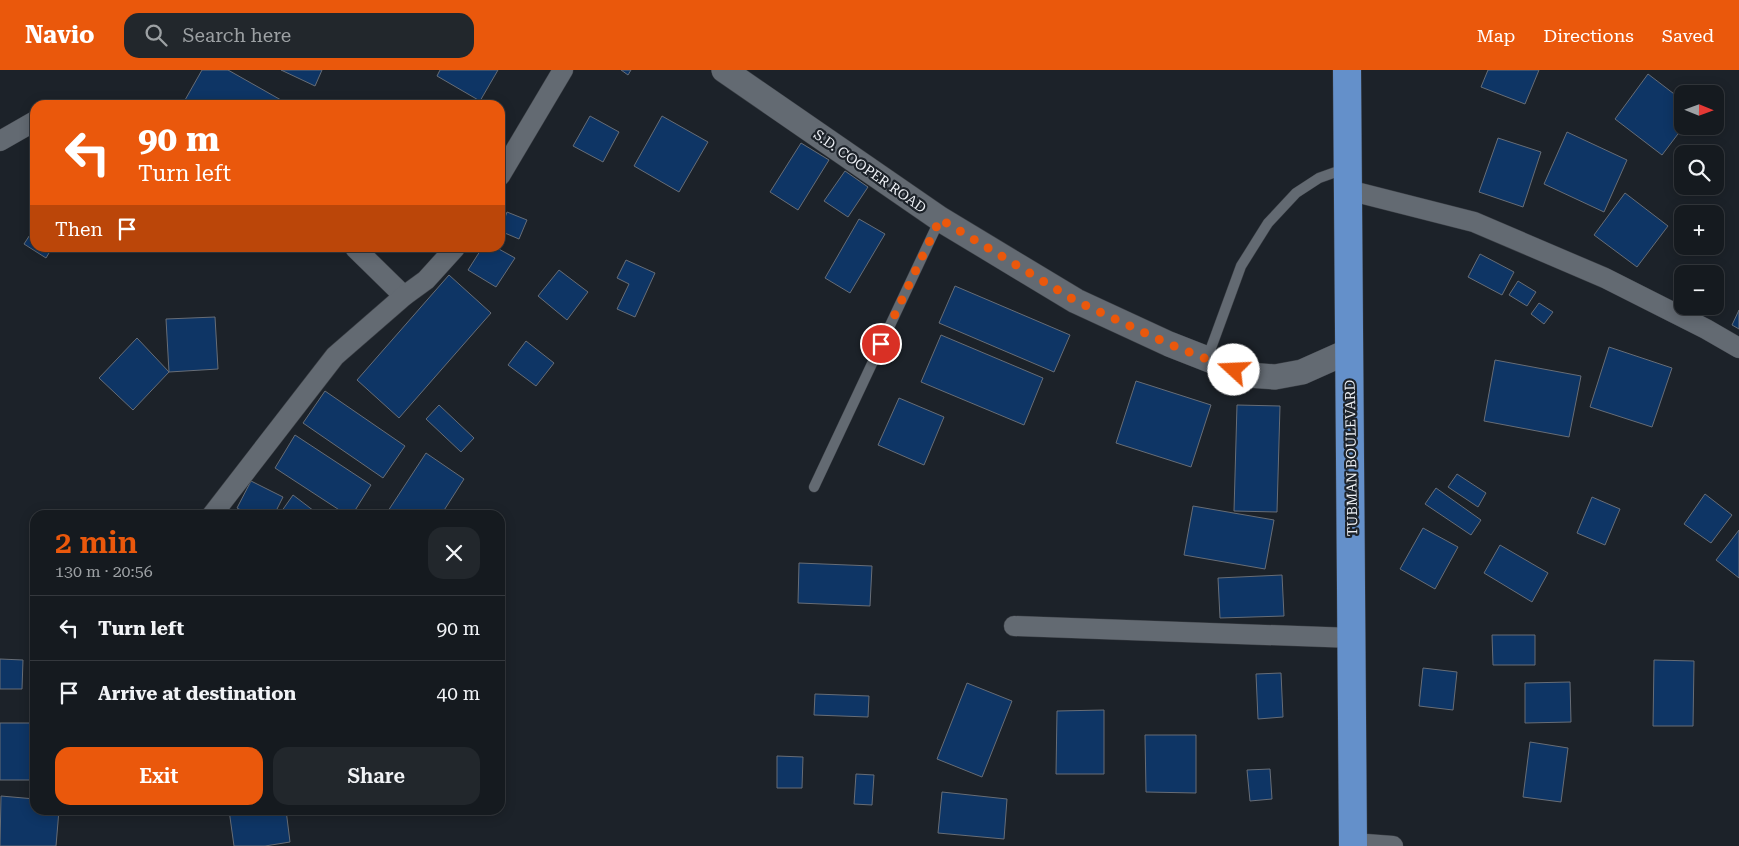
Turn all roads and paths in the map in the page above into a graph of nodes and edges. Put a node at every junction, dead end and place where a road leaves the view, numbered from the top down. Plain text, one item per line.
1 (563, 70) edge
2 (724, 70) edge
3 (1347, 70) edge
4 (30, 124) edge
5 (0, 141) edge
6 (505, 168) edge
7 (1348, 178) junction
8 (940, 219) junction
9 (358, 252) edge
10 (451, 252) edge
11 (404, 296) junction
12 (1739, 348) edge
13 (1350, 351) junction
14 (1206, 360) junction
15 (814, 487) dead end
16 (216, 510) edge
17 (1014, 626) dead end
18 (1353, 638) junction
19 (1353, 844) edge
20 (1393, 846) edge

1 - 6 street
2 - 8 street, S.D. COOPER ROAD
3 - 7 highway, TUBMAN BOULEVARD
4 - 5 street
7 - 12 street
7 - 13 highway, TUBMAN BOULEVARD
7 - 14 lane
8 - 14 street, S.D. COOPER ROAD
8 - 15 lane
9 - 11 street
10 - 11 street
11 - 16 street
13 - 14 street, S.D. COOPER ROAD
13 - 18 highway, TUBMAN BOULEVARD
17 - 18 street
18 - 19 highway, TUBMAN BOULEVARD
19 - 20 street

